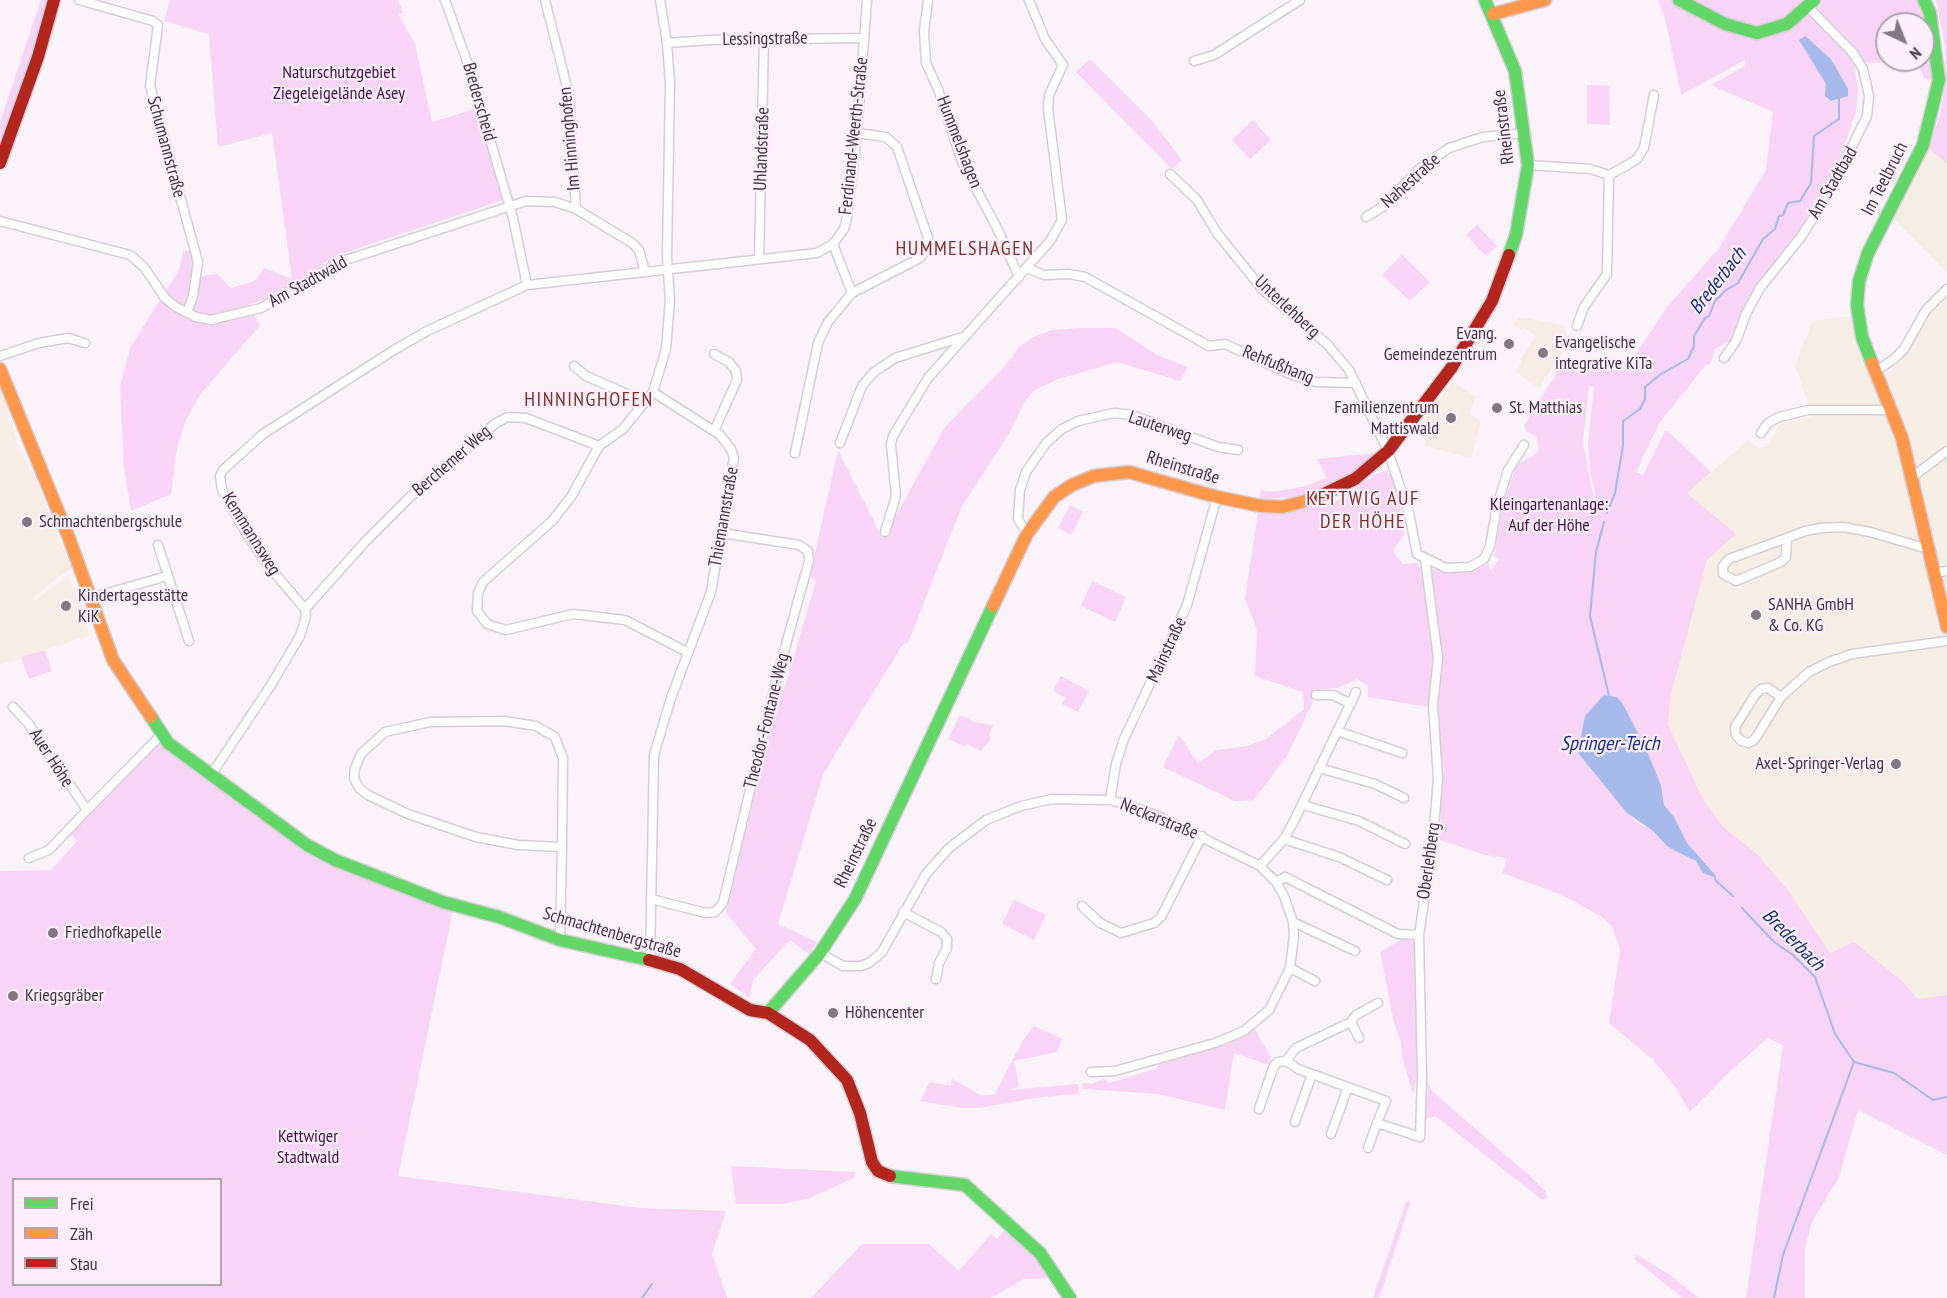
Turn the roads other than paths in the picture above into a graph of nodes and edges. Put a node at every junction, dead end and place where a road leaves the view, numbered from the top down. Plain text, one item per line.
1 (54, 0) edge
2 (79, 0) edge
3 (445, 0) edge
4 (545, 0) edge
5 (660, 0) edge
6 (867, 0) edge
7 (928, 0) edge
8 (1029, 0) edge
9 (1300, 0) edge
10 (1485, 0) edge
11 (1545, 0) edge
12 (1679, 0) edge
13 (1924, 0) edge
14 (1811, 3) edge
15 (1493, 14) junction
16 (863, 38) junction
17 (764, 39) junction
18 (667, 43) junction
19 (1194, 61) dead end
20 (1654, 95) dead end
21 (857, 133) junction
22 (1526, 133) junction
23 (0, 163) edge
24 (1528, 165) junction
25 (1170, 174) dead end
26 (1609, 175) junction
27 (508, 205) junction
28 (576, 209) junction
29 (1366, 217) dead end
30 (0, 221) edge
31 (833, 243) junction
32 (759, 260) junction
33 (1027, 268) junction
34 (668, 270) junction
35 (645, 272) junction
36 (1019, 277) junction
37 (527, 285) junction
38 (1947, 289) edge
39 (852, 293) junction
40 (187, 313) junction
41 (1577, 326) dead end
42 (966, 336) junction
43 (85, 343) dead end
44 (714, 354) dead end
45 (0, 356) edge
46 (1724, 358) dead end
47 (574, 366) dead end
48 (0, 369) edge
49 (1876, 371) junction
50 (1356, 382) junction
51 (653, 392) junction
52 (643, 401) junction
53 (1892, 410) junction
54 (714, 431) junction
55 (1761, 433) dead end
56 (840, 443) dead end
57 (1524, 445) dead end
58 (599, 446) junction
59 (1238, 450) dead end
60 (1388, 451) junction
61 (1947, 451) edge
62 (795, 453) dead end
63 (1911, 477) junction
64 (1217, 497) junction
65 (885, 532) dead end
66 (722, 533) junction
67 (1027, 534) junction
68 (1787, 538) junction
69 (158, 545) dead end
70 (1928, 549) junction
71 (1425, 559) junction
72 (1947, 571) edge
73 (1933, 573) junction
74 (167, 576) junction
75 (90, 598) junction
76 (306, 609) junction
77 (1947, 627) edge
78 (189, 641) dead end
79 (1947, 641) edge
80 (687, 652) junction
81 (1356, 692) dead end
82 (1316, 695) dead end
83 (1781, 697) junction
84 (1349, 703) junction
85 (13, 707) dead end
86 (1337, 731) junction
87 (161, 735) junction
88 (1402, 753) dead end
89 (1319, 768) junction
90 (211, 775) junction
91 (1404, 798) dead end
92 (1110, 800) junction
93 (1303, 804) junction
94 (87, 810) junction
95 (1202, 836) junction
96 (1284, 839) junction
97 (1405, 844) dead end
98 (562, 847) junction
99 (29, 858) dead end
100 (1260, 866) junction
101 (1387, 880) dead end
102 (1276, 882) junction
103 (651, 900) junction
104 (1082, 906) dead end
105 (903, 912) junction
106 (1293, 922) junction
107 (1419, 935) junction
108 (560, 940) junction
109 (1355, 951) dead end
110 (819, 953) junction
111 (650, 960) junction
112 (1290, 968) junction
113 (936, 979) dead end
114 (1315, 981) dead end
115 (1378, 1003) dead end
116 (768, 1013) junction
117 (1351, 1022) junction
118 (1359, 1038) dead end
119 (1286, 1061) junction
120 (1091, 1072) dead end
121 (1312, 1074) junction
122 (1348, 1087) junction
123 (1259, 1109) dead end
124 (1295, 1122) dead end
125 (1377, 1123) junction
126 (1331, 1134) dead end
127 (1368, 1148) dead end
128 (1070, 1298) edge

1 - 23 street
2 - 40 street, Schumannstraße
3 - 27 street, Brederscheid
4 - 28 street, Im Hinninghofen
5 - 18 street
6 - 16 street, Ferdinand-Weerth-Straße
7 - 36 street, Hummelshagen
8 - 33 street
9 - 19 street
10 - 15 street, Rheinstraße
11 - 15 street
12 - 14 street
13 - 49 street, Im Teelbruch
14 - 46 street, Am Stadtbad
15 - 22 street, Rheinstraße
16 - 17 street, Lessingstraße
16 - 21 street, Ferdinand-Weerth-Straße
17 - 18 street, Lessingstraße
17 - 32 street, Uhlandstraße
18 - 34 street
20 - 26 street
21 - 31 street, Ferdinand-Weerth-Straße
21 - 39 street
22 - 24 street, Rheinstraße
22 - 29 street, Nahestraße
24 - 26 street
24 - 60 street, Rheinstraße
25 - 50 street, Unterlehberg
26 - 41 street
27 - 28 street, Am Stadtwald
27 - 37 street
27 - 40 street, Am Stadtwald
28 - 35 street, Am Stadtwald
30 - 40 street, Am Stadtwald
31 - 32 street
31 - 39 street
32 - 34 street
33 - 36 street
33 - 50 street, Rehfußhang
34 - 35 street, Kemmannsweg
34 - 51 street
35 - 37 street, Kemmannsweg
36 - 42 street
37 - 76 street, Kemmannsweg
38 - 49 street
39 - 62 street
42 - 56 street
42 - 65 street
43 - 45 street
44 - 54 street
47 - 52 street
48 - 75 street, Schmachtenbergstraße
49 - 53 street, Im Teelbruch
50 - 60 street, Unterlehberg
51 - 52 street
51 - 54 street, Thiemannstraße
52 - 58 street
53 - 55 street
53 - 63 street, Im Teelbruch
54 - 66 street, Thiemannstraße
57 - 71 street
58 - 76 street, Berchemer Weg
58 - 80 street
59 - 67 street, Lauterweg
60 - 64 street, Rheinstraße
60 - 71 street
61 - 63 street
63 - 70 street, Im Teelbruch
64 - 67 street, Rheinstraße
64 - 92 street, Mainstraße
66 - 80 street, Thiemannstraße
66 - 103 street, Theodor-Fontane-Weg
67 - 110 street, Rheinstraße
68 - 68 street
68 - 70 street
69 - 74 street
70 - 73 street, Im Teelbruch
71 - 107 street, Oberlehberg
72 - 73 street
73 - 77 street, Im Teelbruch
74 - 75 street
74 - 78 street
75 - 87 street, Schmachtenbergstraße
76 - 90 street
79 - 83 street
80 - 103 street, Thiemannstraße
81 - 84 street
82 - 84 street
83 - 83 street
84 - 86 street
85 - 94 street, Auer Höhe
86 - 88 street
86 - 89 street
87 - 90 street, Schmachtenbergstraße
87 - 94 street
89 - 91 street
89 - 93 street
90 - 108 street, Schmachtenbergstraße
92 - 95 street, Neckarstraße
92 - 105 street, Neckarstraße
93 - 96 street
93 - 97 street
94 - 99 street
95 - 100 street, Neckarstraße
95 - 104 street
96 - 100 street
96 - 101 street
98 - 98 street
98 - 108 street
100 - 102 street, Neckarstraße
102 - 106 street, Neckarstraße
102 - 107 street
103 - 111 street, Thiemannstraße
105 - 110 street, Neckarstraße
105 - 113 street
106 - 109 street
106 - 112 street, Neckarstraße
107 - 125 street, Oberlehberg
108 - 111 street, Schmachtenbergstraße
110 - 116 street, Rheinstraße
111 - 116 street, Schmachtenbergstraße
112 - 114 street
112 - 120 street, Neckarstraße
115 - 117 street
116 - 128 street, Schmachtenbergstraße
117 - 118 street
117 - 119 street
119 - 121 street
119 - 123 street
121 - 122 street
121 - 124 street
122 - 125 street
122 - 126 street
125 - 127 street

